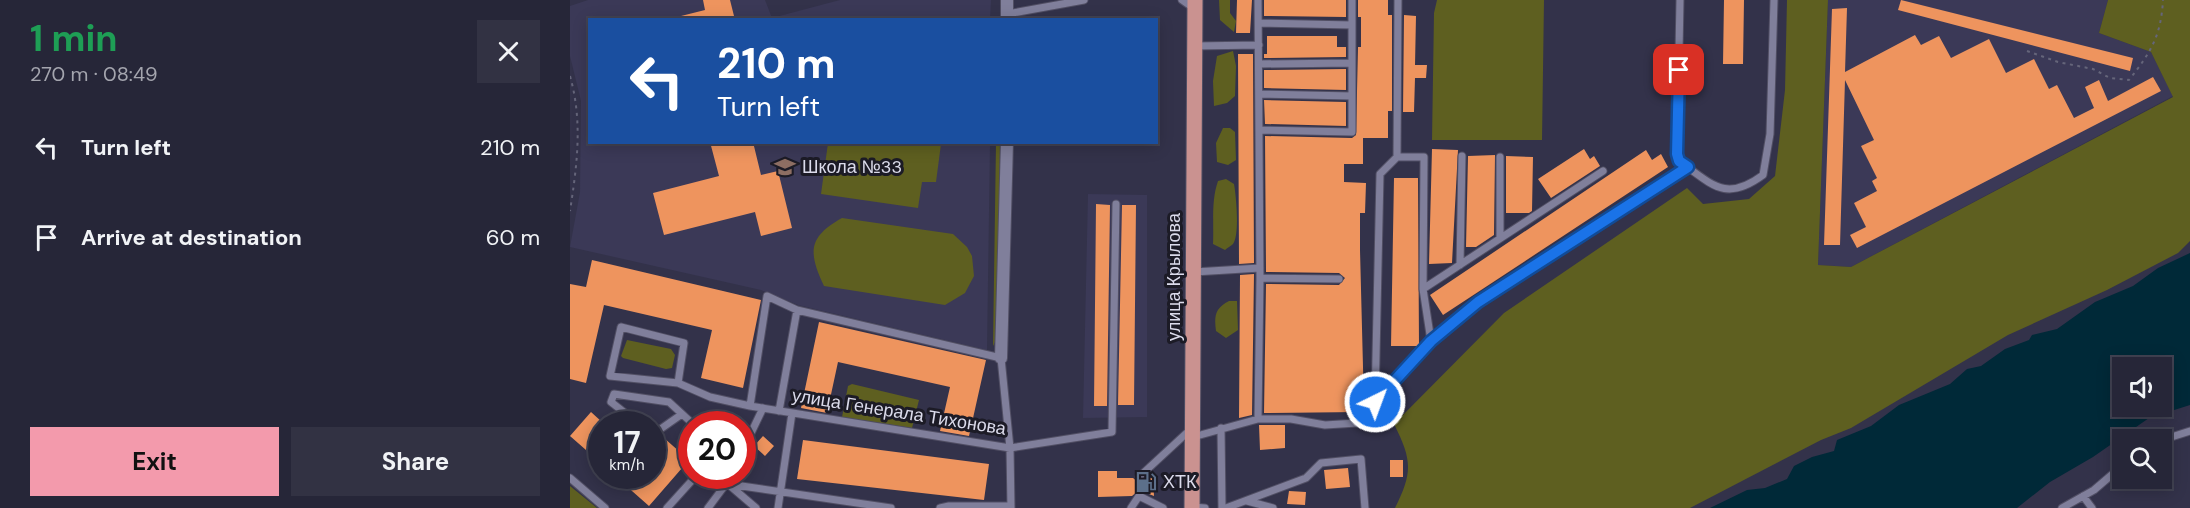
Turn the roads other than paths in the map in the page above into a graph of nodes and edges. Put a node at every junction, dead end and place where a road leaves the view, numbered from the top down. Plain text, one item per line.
1 (1007, 0) edge
2 (1084, 0) edge
3 (1258, 0) edge
4 (1352, 0) edge
5 (1398, 0) edge
6 (1680, 0) edge
7 (1774, 0) edge
8 (1190, 2) edge
9 (1007, 17) edge
10 (1259, 23) junction
11 (1352, 25) junction
12 (1259, 45) junction
13 (1194, 46) junction
14 (1352, 63) junction
15 (1259, 64) junction
16 (1260, 94) junction
17 (1352, 96) junction
18 (1260, 130) junction
19 (1006, 144) edge
20 (1462, 156) dead end
21 (1397, 157) junction
22 (1500, 157) dead end
23 (1688, 167) junction
24 (1603, 171) dead end
25 (1116, 204) dead end
26 (1500, 238) junction
27 (1460, 265) junction
28 (1260, 268) junction
29 (1193, 272) junction
30 (1260, 278) junction
31 (1339, 279) dead end
32 (1424, 289) junction
33 (797, 310) junction
34 (1431, 341) junction
35 (1001, 358) junction
36 (678, 383) junction
37 (1375, 402) junction
38 (750, 406) junction
39 (763, 408) junction
40 (622, 411) edge
41 (679, 411) edge
42 (779, 411) junction
43 (792, 413) junction
44 (1258, 419) junction
45 (756, 423) edge
46 (1221, 428) junction
47 (2190, 431) edge
48 (1193, 432) junction
49 (2172, 437) edge
50 (1010, 448) junction
51 (2112, 474) edge
52 (1138, 477) dead end
53 (570, 478) edge
54 (756, 488) edge
55 (684, 489) edge
56 (724, 489) edge
57 (734, 489) edge
58 (781, 492) junction
59 (2084, 496) junction
60 (1247, 505) edge
61 (1011, 507) edge
62 (605, 508) edge
63 (667, 508) edge
64 (708, 508) edge
65 (756, 508) edge
66 (778, 508) edge
67 (891, 508) edge
68 (940, 508) edge
69 (1131, 508) edge
70 (1163, 508) edge
71 (1197, 508) edge
72 (1224, 508) edge
73 (1273, 508) edge
74 (1365, 508) edge
75 (2062, 508) edge
76 (2092, 508) edge

1 - 9 street
2 - 9 lane
3 - 10 lane
4 - 11 lane
5 - 21 lane
6 - 23 lane
7 - 23 lane
8 - 13 main road, улица Крылова
10 - 11 lane
10 - 12 lane
11 - 14 lane
12 - 13 lane
12 - 15 lane
13 - 29 main road, улица Крылова
14 - 15 lane
14 - 17 lane
15 - 16 lane
16 - 17 lane
16 - 18 lane
17 - 18 lane
18 - 28 lane
19 - 35 street
20 - 27 lane
21 - 32 lane
21 - 37 lane
22 - 26 lane
23 - 34 lane
24 - 26 lane
25 - 50 lane, улица Генерала Тихонова
26 - 27 lane
27 - 32 lane
28 - 29 lane
28 - 30 lane
29 - 48 main road, улица Крылова
30 - 31 lane
30 - 44 lane
32 - 34 lane
33 - 35 lane
33 - 38 lane
33 - 42 lane
34 - 37 lane
35 - 50 lane
36 - 36 lane, улица Генерала Тихонова
36 - 38 lane, улица Генерала Тихонова
37 - 44 lane
38 - 39 lane, улица Генерала Тихонова
39 - 42 lane, улица Генерала Тихонова
39 - 45 lane
40 - 41 lane
42 - 43 lane, улица Генерала Тихонова
43 - 50 lane, улица Генерала Тихонова
43 - 58 lane
44 - 46 lane
46 - 48 lane
46 - 72 lane
47 - 49 lane
48 - 52 lane
48 - 71 main road, улица Крылова
50 - 61 lane
51 - 59 lane
53 - 62 lane
54 - 58 lane
55 - 63 lane
56 - 64 lane
57 - 65 lane
58 - 66 lane
58 - 67 lane
59 - 75 lane
59 - 76 lane
60 - 72 lane
60 - 73 lane
60 - 74 lane
61 - 68 lane
69 - 70 lane

